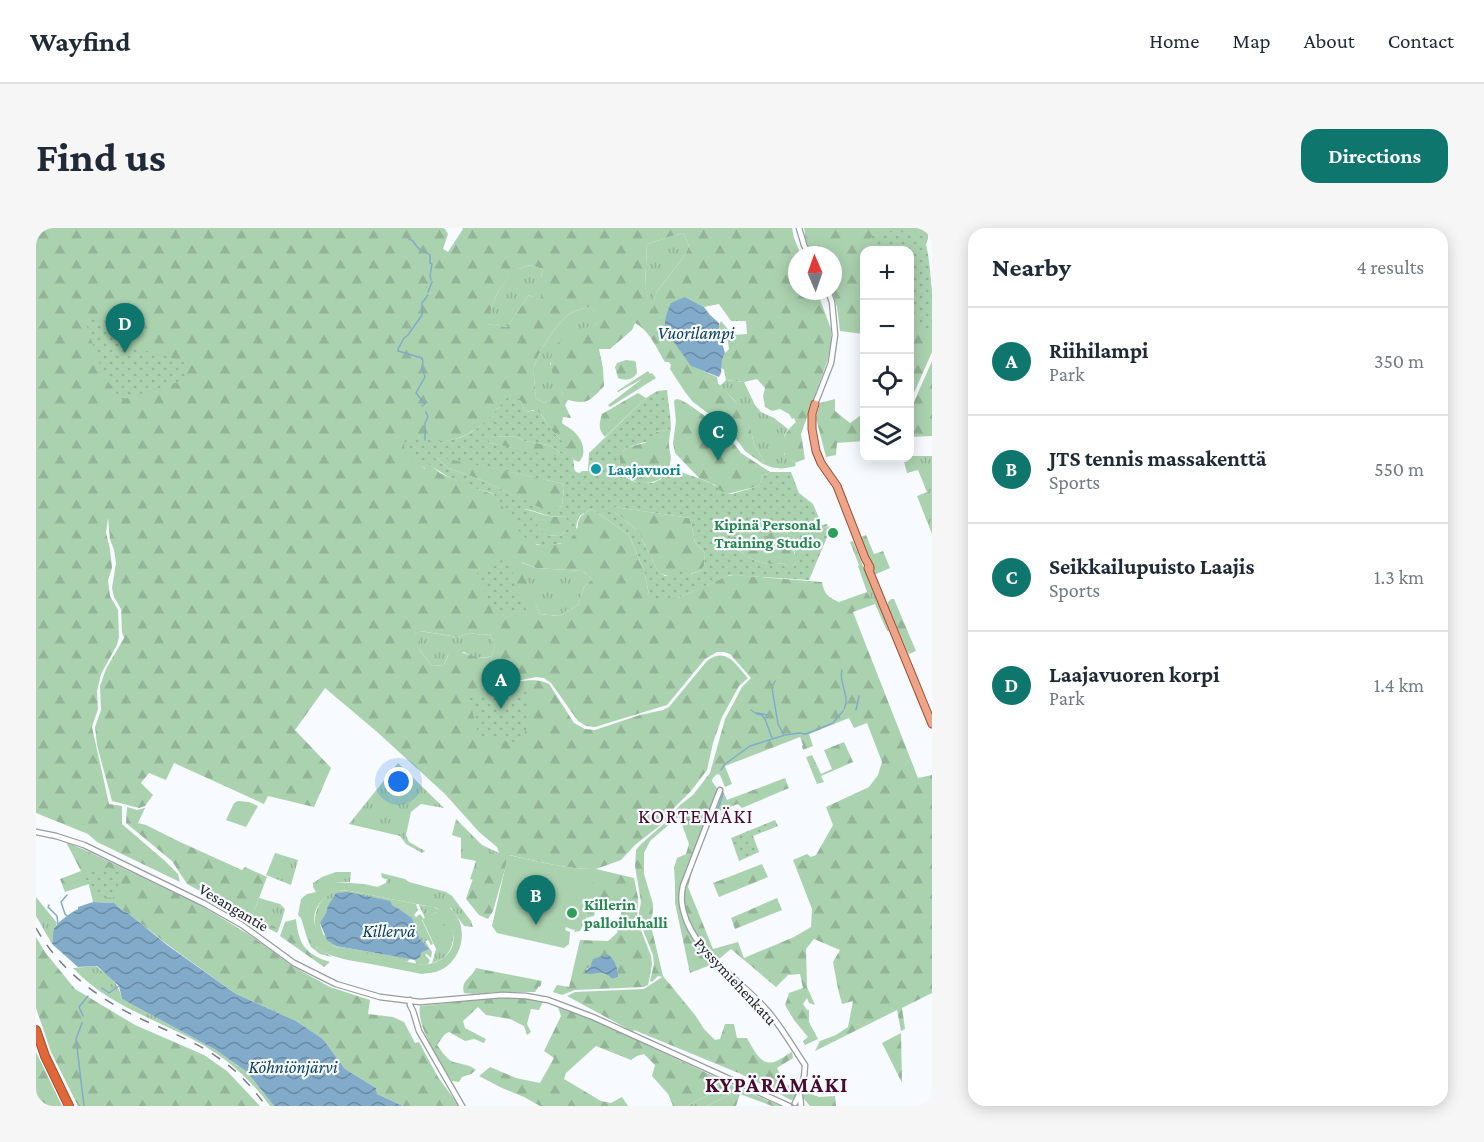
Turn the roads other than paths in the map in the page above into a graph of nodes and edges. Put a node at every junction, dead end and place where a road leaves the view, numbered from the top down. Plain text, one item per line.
1 (799, 228) edge
2 (804, 246) edge
3 (831, 300) edge
4 (815, 404) joint
5 (932, 724) edge
6 (720, 790) dead end
7 (36, 832) edge
8 (414, 1001) junction
9 (36, 1030) edge
10 (800, 1094) junction
11 (790, 1104) edge
12 (69, 1106) edge
13 (462, 1106) edge
14 (801, 1106) edge

1 - 2 street
3 - 4 street
4 - 5 main road
6 - 10 street, Pyssymiehenkatu
7 - 8 street, Vesangantie
8 - 11 street, Vesangantie
8 - 13 street
9 - 12 highway
10 - 11 street
10 - 14 street
11 - 14 street, Vesangantie

